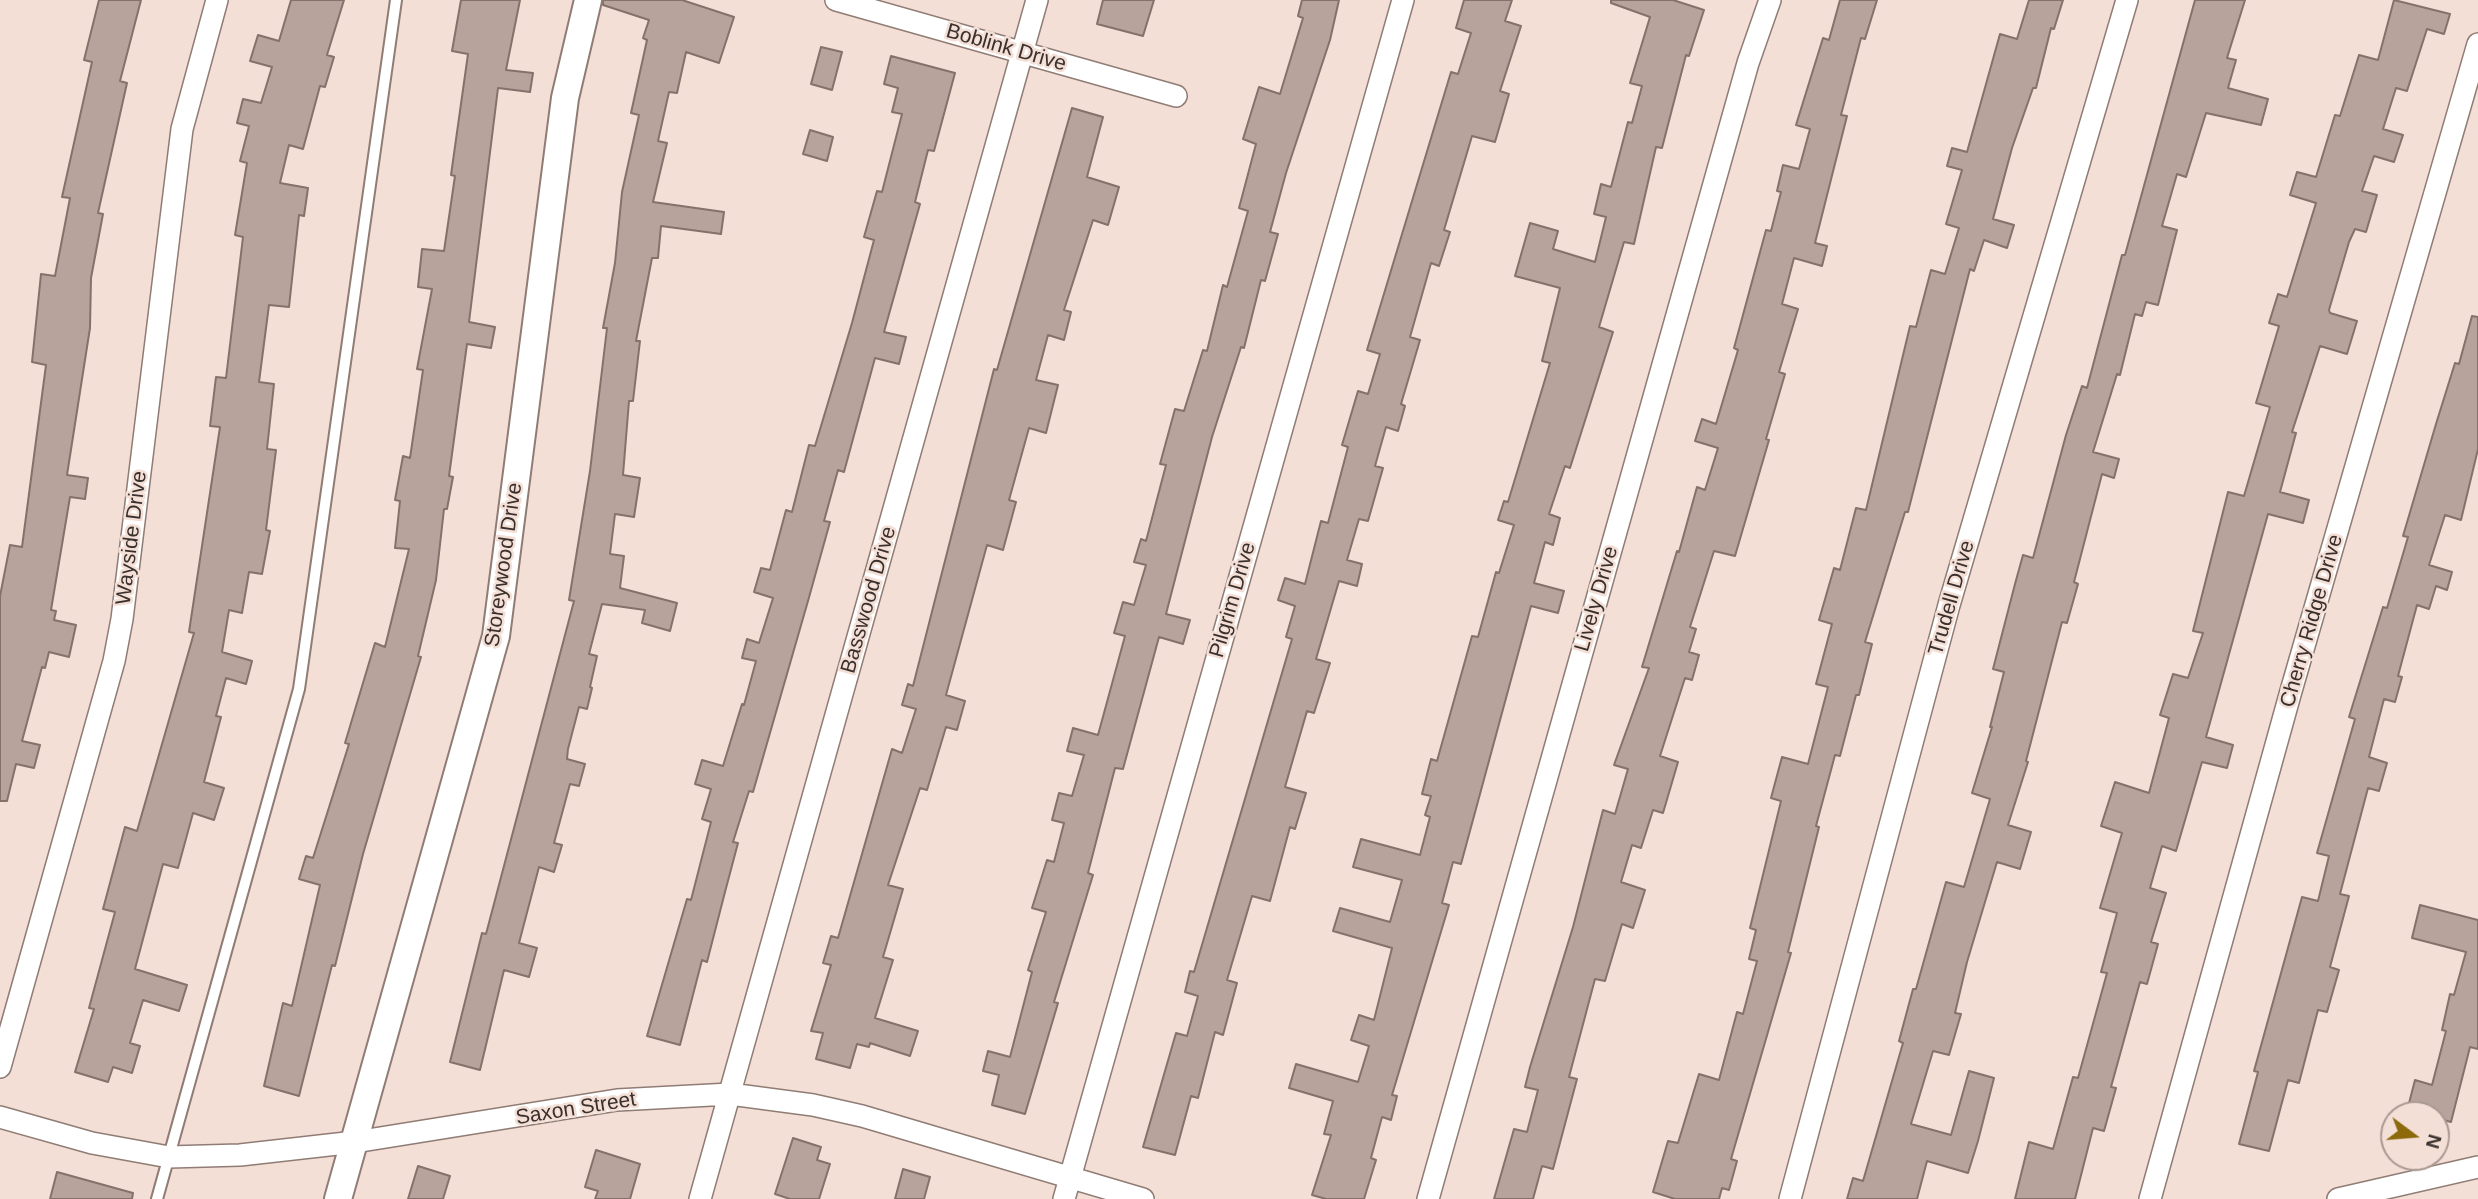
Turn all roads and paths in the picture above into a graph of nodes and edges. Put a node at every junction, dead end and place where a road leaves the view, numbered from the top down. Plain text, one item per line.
1 (217, 0) edge
2 (396, 0) edge
3 (588, 0) edge
4 (836, 0) edge
5 (1037, 0) edge
6 (1402, 0) edge
7 (1770, 0) edge
8 (2127, 0) edge
9 (2478, 44) edge
10 (1023, 53) junction
11 (1176, 96) dead end
12 (0, 1067) edge
13 (730, 1094) junction
14 (1, 1119) edge
15 (355, 1142) junction
16 (169, 1157) junction
17 (2478, 1167) edge
18 (1070, 1178) junction
19 (157, 1199) edge
20 (338, 1199) edge
21 (700, 1199) edge
22 (1064, 1199) edge
23 (1143, 1199) edge
24 (1427, 1199) edge
25 (1790, 1199) edge
26 (2150, 1199) edge
27 (2339, 1199) edge

1 - 12 street, Wayside Drive
2 - 16 lane
3 - 15 street, Storeywood Drive
4 - 10 street, Boblink Drive
5 - 10 street, Basswood Drive
6 - 18 street, Pilgrim Drive
7 - 24 street, Lively Drive
8 - 25 street, Trudell Drive
9 - 26 street, Cherry Ridge Drive
10 - 11 street, Boblink Drive
10 - 13 street, Basswood Drive
13 - 15 street, Saxon Street
13 - 18 street, Saxon Street
13 - 21 street, Basswood Drive
14 - 16 street, Saxon Street
15 - 16 street, Saxon Street
15 - 20 street, Storeywood Drive
16 - 19 lane
17 - 27 street
18 - 22 street, Pilgrim Drive
18 - 23 street, Saxon Street

